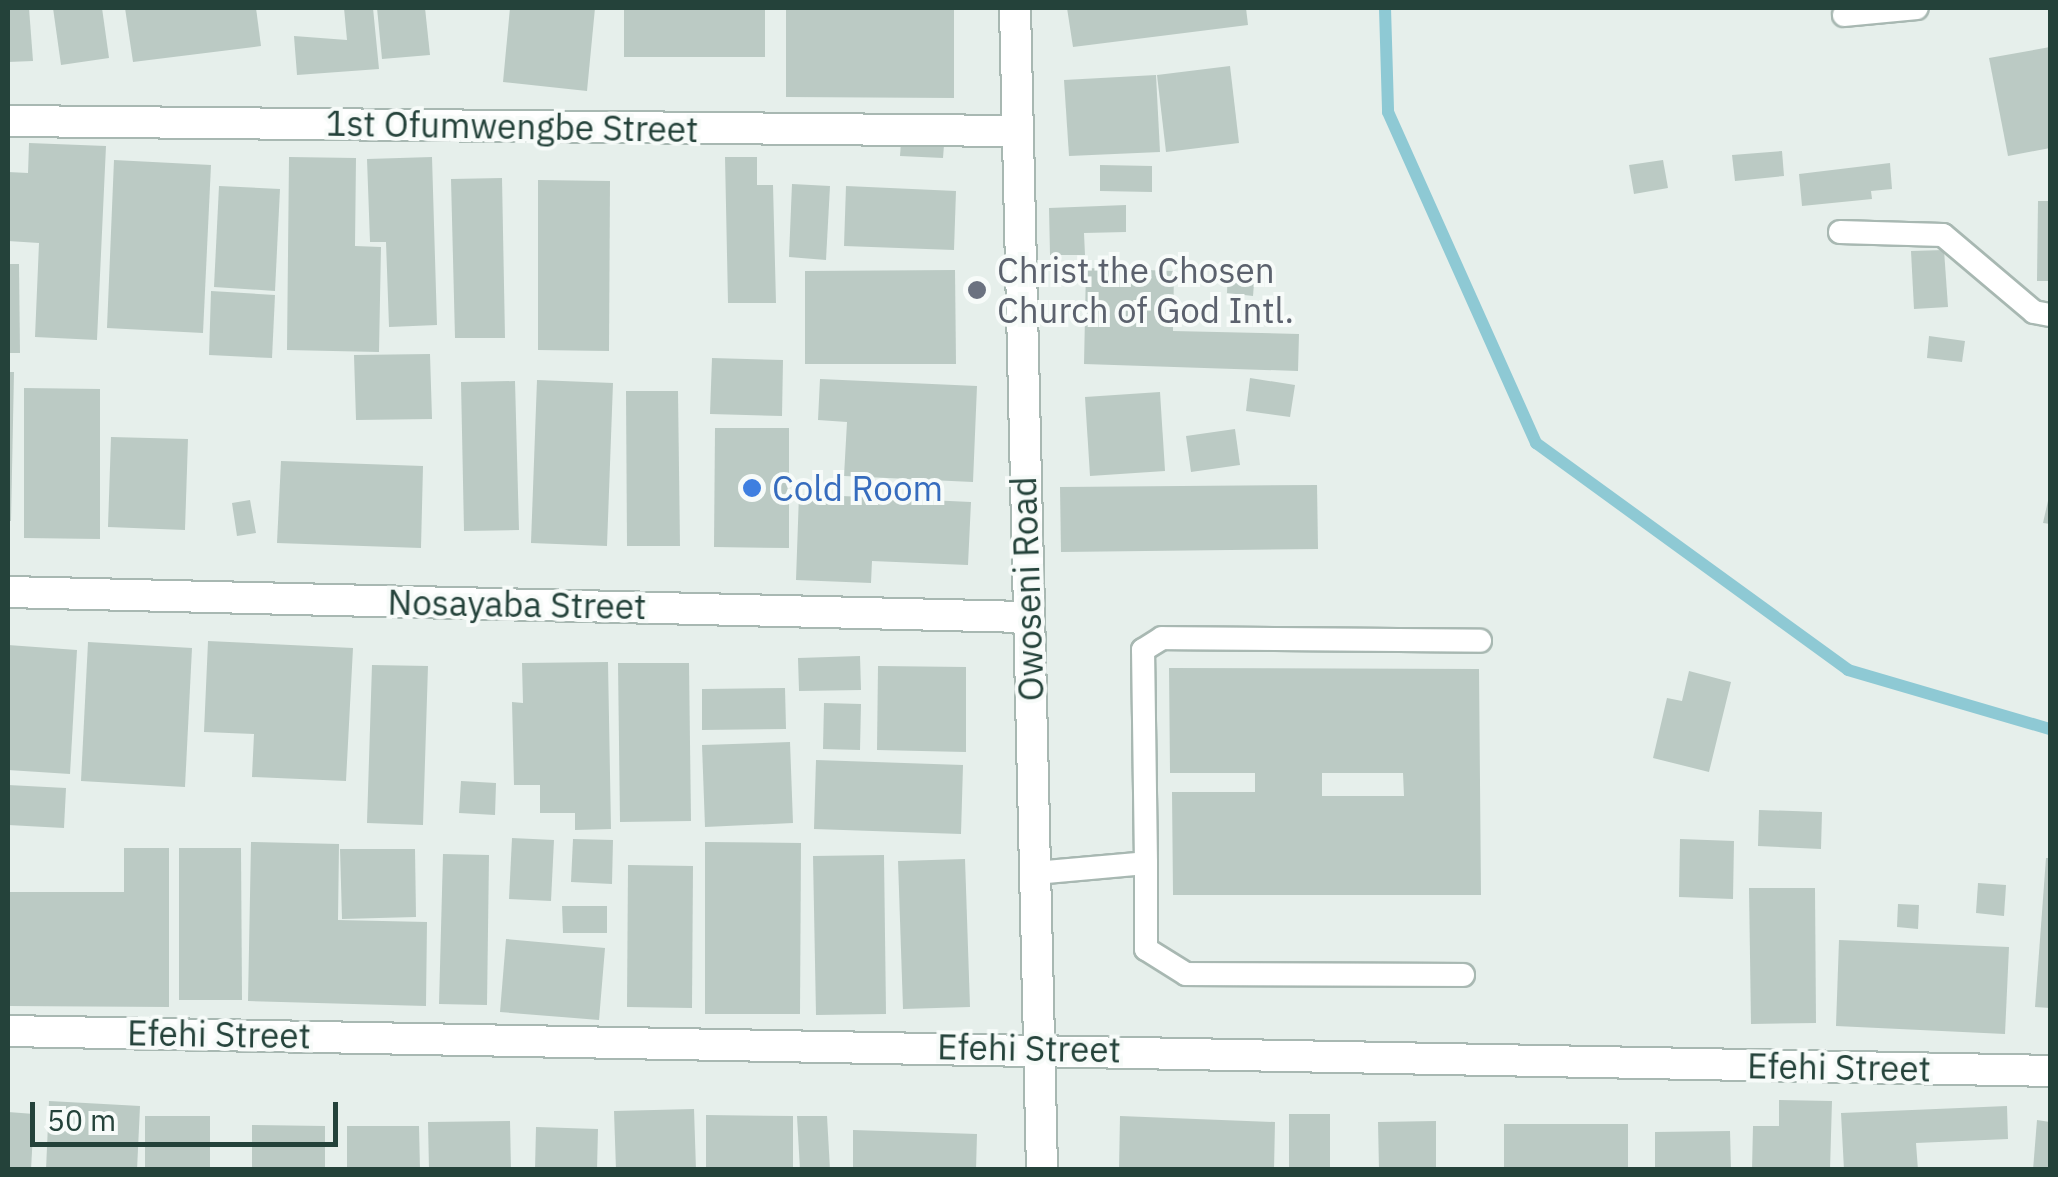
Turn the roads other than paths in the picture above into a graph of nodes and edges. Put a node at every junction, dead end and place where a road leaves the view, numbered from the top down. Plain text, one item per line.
1 (1015, 8) edge
2 (1917, 8) edge
3 (1844, 15) dead end
4 (8, 121) edge
5 (1016, 131) junction
6 (1840, 232) dead end
7 (2050, 315) edge
8 (8, 592) edge
9 (1027, 616) junction
10 (1480, 641) dead end
11 (1146, 863) junction
12 (1035, 873) junction
13 (1463, 975) dead end
14 (8, 1031) edge
15 (1040, 1048) junction
16 (2050, 1072) edge
17 (1042, 1170) edge

1 - 5 street, Owoseni Road
2 - 3 lane
4 - 5 street, 1st Ofumwengbe Street
5 - 9 street, Owoseni Road
6 - 7 lane
8 - 9 street, Nosayaba Street
9 - 12 street, Owoseni Road
10 - 11 lane
11 - 12 lane
11 - 13 lane
12 - 15 street, Owoseni Road
14 - 15 street, Efehi Street
15 - 16 street, Efehi Street
15 - 17 street, Owoseni Road

